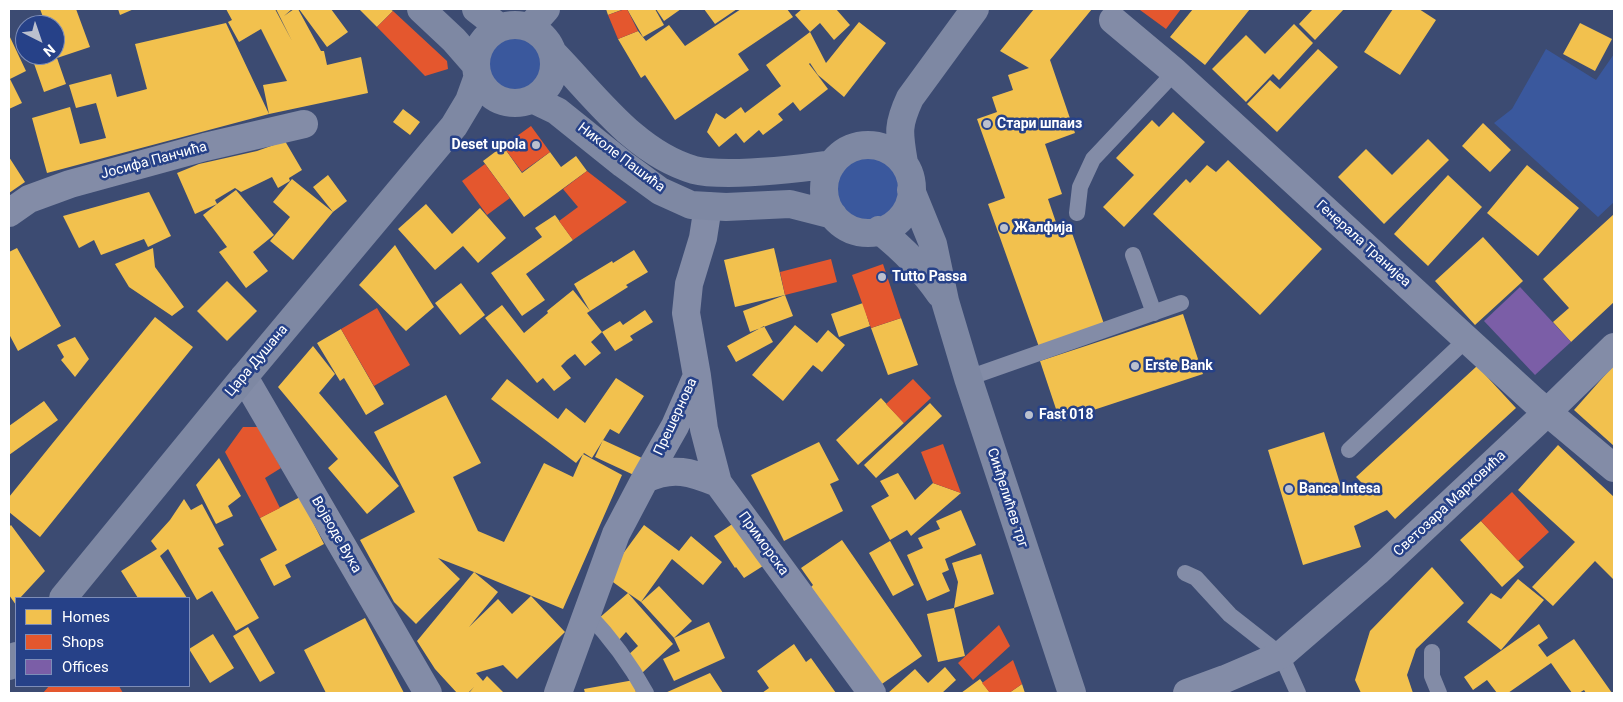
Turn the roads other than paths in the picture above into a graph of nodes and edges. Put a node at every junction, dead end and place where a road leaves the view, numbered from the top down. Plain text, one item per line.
1 (421, 9) edge
2 (476, 9) edge
3 (975, 9) edge
4 (538, 18) edge
5 (1113, 20) dead end
6 (499, 27) junction
7 (554, 54) junction
8 (477, 70) junction
9 (1175, 72) junction
10 (532, 100) junction
11 (502, 101) junction
12 (304, 124) dead end
13 (454, 126) junction
14 (904, 162) junction
15 (832, 164) junction
16 (911, 190) junction
17 (708, 206) junction
18 (9, 213) edge
19 (1077, 213) dead end
20 (832, 215) junction
21 (879, 230) junction
22 (1133, 255) dead end
23 (945, 301) junction
24 (1181, 304) dead end
25 (1154, 313) junction
26 (1467, 338) junction
27 (1614, 347) edge
28 (697, 376) junction
29 (244, 377) junction
30 (968, 378) junction
31 (1548, 411) junction
32 (1349, 450) dead end
33 (1614, 468) edge
34 (645, 479) junction
35 (718, 483) junction
36 (1185, 573) dead end
37 (64, 597) edge
38 (587, 613) junction
39 (1432, 652) dead end
40 (1281, 655) junction
41 (428, 693) edge
42 (558, 693) edge
43 (646, 693) edge
44 (872, 693) edge
45 (1072, 693) edge
46 (1187, 693) edge
47 (1298, 693) edge
48 (1439, 693) edge

1 - 8 street
2 - 6 street
3 - 14 street
4 - 6 street
4 - 7 street
5 - 9 street, Генерала Транијеа
6 - 8 street
7 - 10 street
7 - 15 street, Николе Пашића
8 - 11 street
8 - 13 street, Цара Душана
9 - 19 lane
9 - 26 street, Генерала Транијеа
10 - 11 street
10 - 17 street, Николе Пашића
11 - 13 street, Цара Душана
12 - 18 street, Јосифа Панчића
13 - 29 street, Цара Душана
14 - 15 street
14 - 16 street
15 - 20 street
16 - 21 street
16 - 23 street, Синђелићев трг
17 - 20 street, Николе Пашића
17 - 28 street, Прешернова
20 - 21 street, Николе Пашића
21 - 23 street, Синђелићев трг
22 - 25 lane
23 - 30 street, Синђелићев трг
24 - 25 lane
25 - 30 lane
26 - 31 street, Генерала Транијеа
26 - 32 lane
27 - 31 street, Светозара Марковића
28 - 34 street, Прешернова
28 - 35 street, Приморска
29 - 37 street, Цара Душана
29 - 41 street, Војводе Вука
30 - 45 street, Синђелићев трг
31 - 33 street, Генерала Транијеа
31 - 40 street, Светозара Марковића
34 - 35 street, Прешернова
34 - 38 street, Прешернова
35 - 44 street, Приморска
36 - 40 lane
38 - 42 street, Прешернова
38 - 43 lane
39 - 48 lane
40 - 46 street
40 - 47 lane

